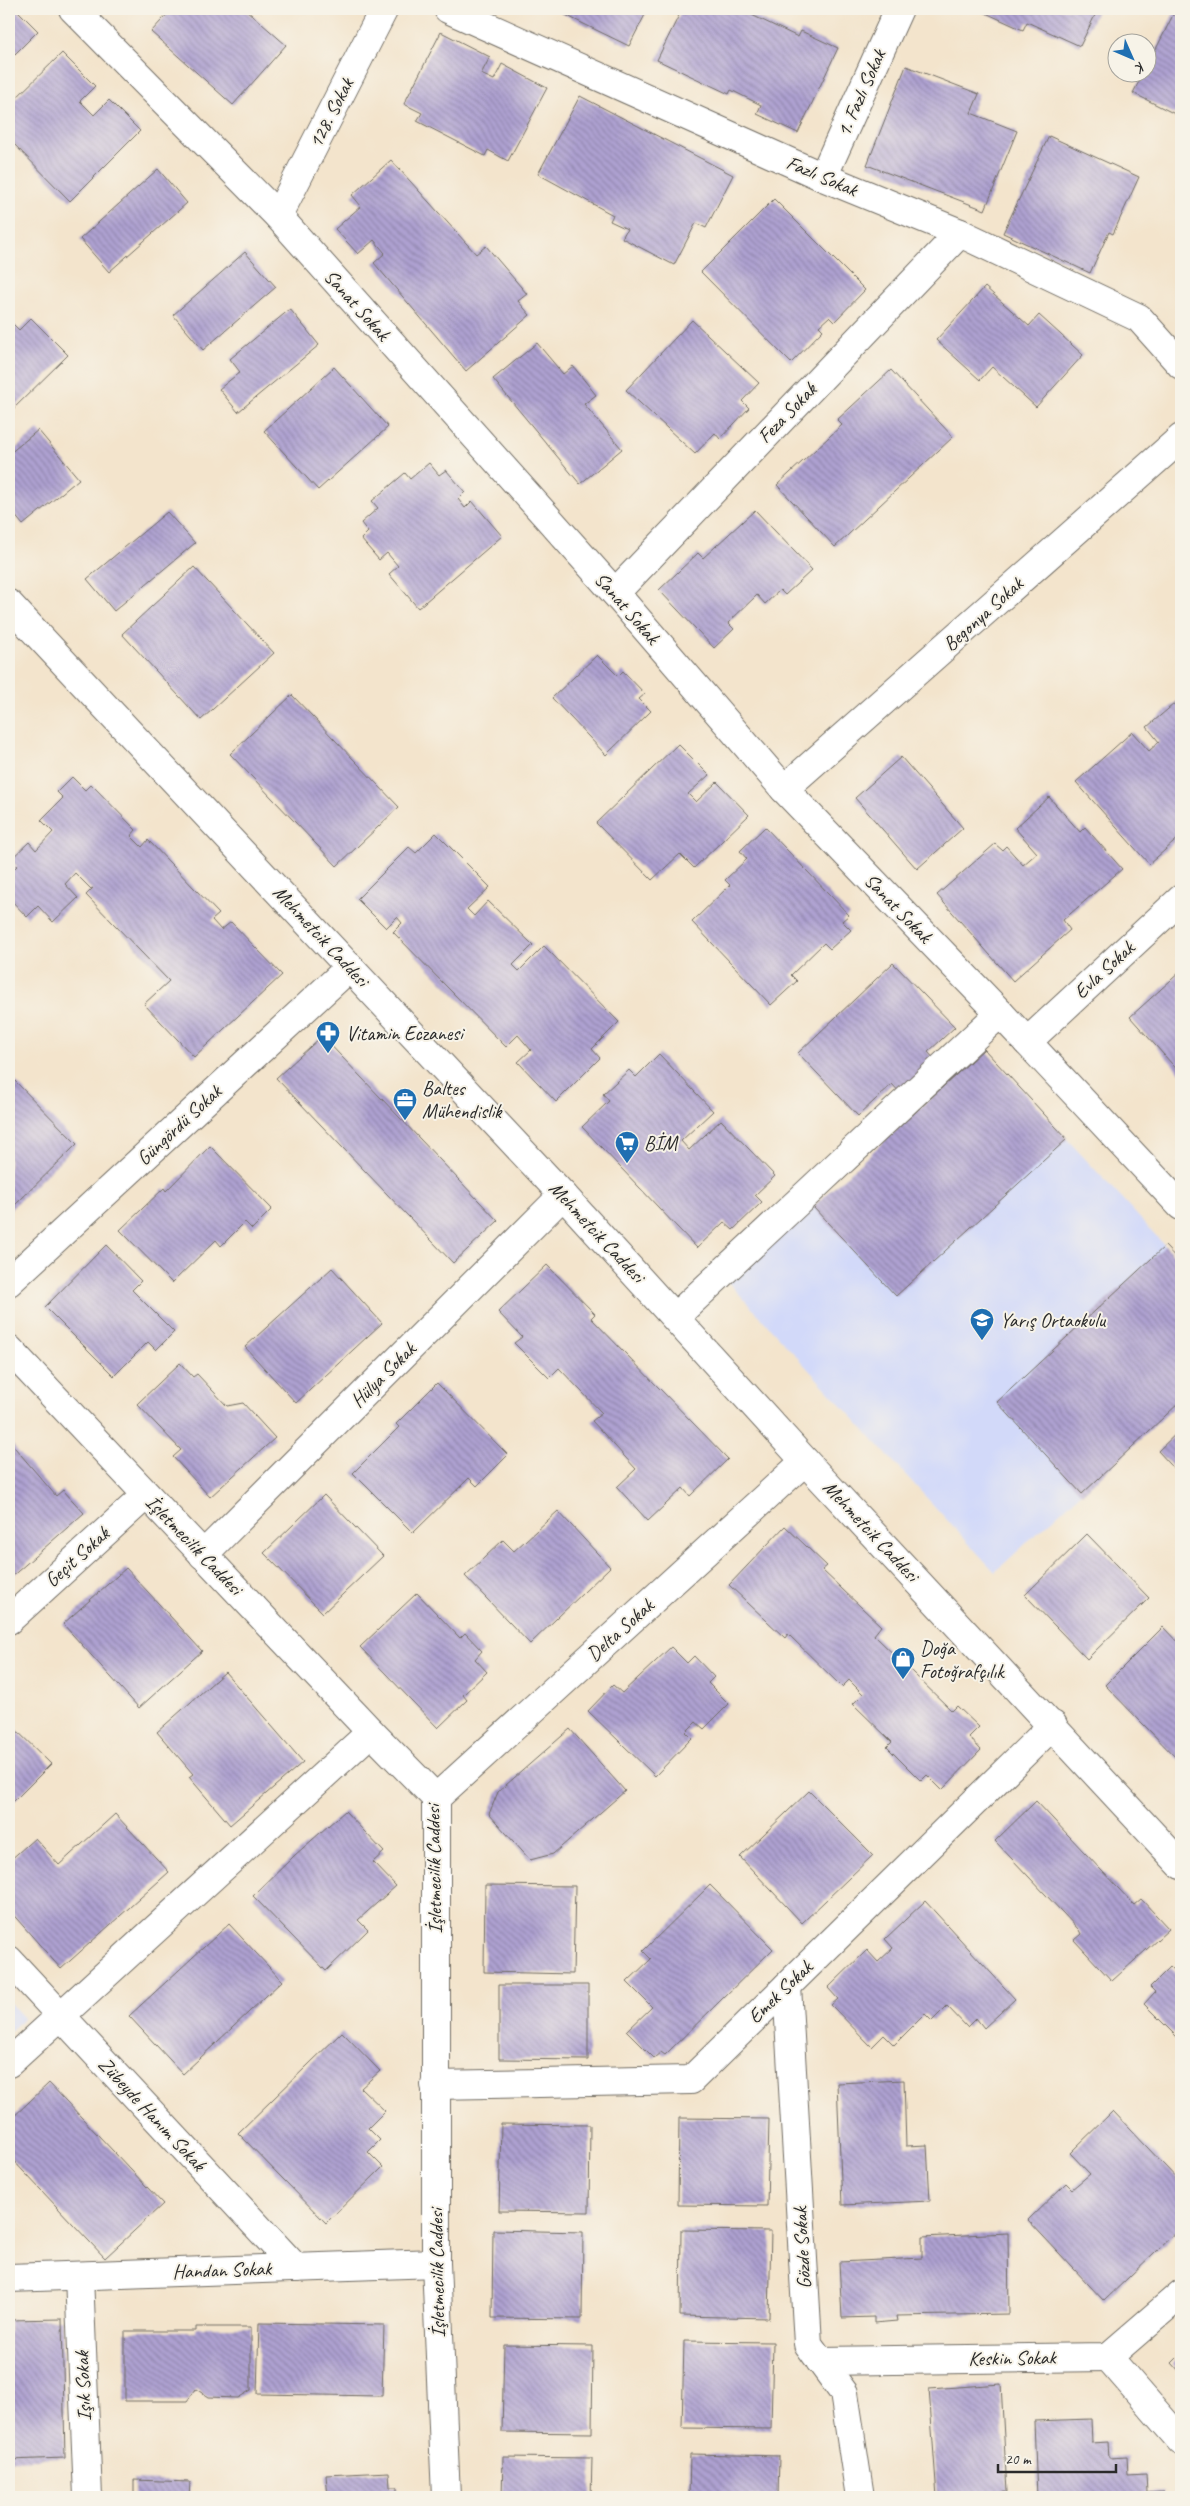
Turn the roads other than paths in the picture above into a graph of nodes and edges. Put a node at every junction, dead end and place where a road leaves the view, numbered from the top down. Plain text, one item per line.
1 (73, 9) edge
2 (384, 9) edge
3 (448, 9) edge
4 (899, 9) edge
5 (823, 177) junction
6 (278, 216) junction
7 (960, 233) junction
8 (1181, 365) edge
9 (1181, 438) edge
10 (614, 593) junction
11 (9, 604) edge
12 (784, 789) junction
13 (1181, 899) edge
14 (350, 968) junction
15 (1000, 1013) junction
16 (1027, 1042) junction
17 (563, 1194) junction
18 (1181, 1206) edge
19 (9, 1282) edge
20 (675, 1317) junction
21 (9, 1349) edge
22 (805, 1461) junction
23 (146, 1495) junction
24 (203, 1555) junction
25 (9, 1620) edge
26 (1053, 1725) junction
27 (371, 1732) junction
28 (436, 1798) junction
29 (1181, 1864) edge
30 (9, 1960) edge
31 (787, 1986) junction
32 (60, 2015) junction
33 (9, 2063) edge
34 (435, 2085) junction
35 (436, 2263) junction
36 (296, 2268) junction
37 (79, 2276) junction
38 (9, 2278) edge
39 (1181, 2294) edge
40 (1108, 2357) junction
41 (820, 2361) junction
42 (1181, 2441) edge
43 (88, 2497) edge
44 (446, 2497) edge
45 (860, 2497) edge

1 - 6 street, Sanat Sokak
2 - 6 street, 128. Sokak
3 - 5 street, Fazlı Sokak
4 - 5 street, 1. Fazlı Sokak
5 - 7 street, Fazlı Sokak
6 - 10 street, Sanat Sokak
7 - 8 street, Fazlı Sokak
7 - 10 street, Feza Sokak
9 - 12 street, Begonya Sokak
10 - 12 street, Sanat Sokak
11 - 14 street, Mehmetcik Caddesi
12 - 15 street, Sanat Sokak
13 - 16 street, Evla Sokak
14 - 17 street, Mehmetcik Caddesi
14 - 19 street, Güngördü Sokak
15 - 16 street, Sanat Sokak
15 - 20 street
16 - 18 street, Sanat Sokak
17 - 20 street, Mehmetcik Caddesi
17 - 24 street, Hülya Sokak
20 - 22 street, Mehmetcik Caddesi
21 - 23 street, İşletmecilik Caddesi
22 - 26 street, Mehmetcik Caddesi
22 - 28 street, Delta Sokak
23 - 24 street, İşletmecilik Caddesi
23 - 25 street, Geçit Sokak
24 - 27 street, İşletmecilik Caddesi
26 - 29 street, Mehmetcik Caddesi
26 - 31 street, Emek Sokak
27 - 28 street, İşletmecilik Caddesi
27 - 32 street
28 - 34 street, İşletmecilik Caddesi
30 - 32 street, Zübeyde Hanım Sokak
31 - 34 street, Emek Sokak
31 - 41 street, Gözde Sokak
32 - 33 street
32 - 36 street, Zübeyde Hanım Sokak
34 - 35 street, İşletmecilik Caddesi
35 - 36 street, Handan Sokak
35 - 44 street, İşletmecilik Caddesi
36 - 37 street, Handan Sokak
37 - 38 street, Handan Sokak
37 - 43 street, Işık Sokak
39 - 40 street
40 - 41 street, Keskin Sokak
40 - 42 street
41 - 45 street, Gözde Sokak

